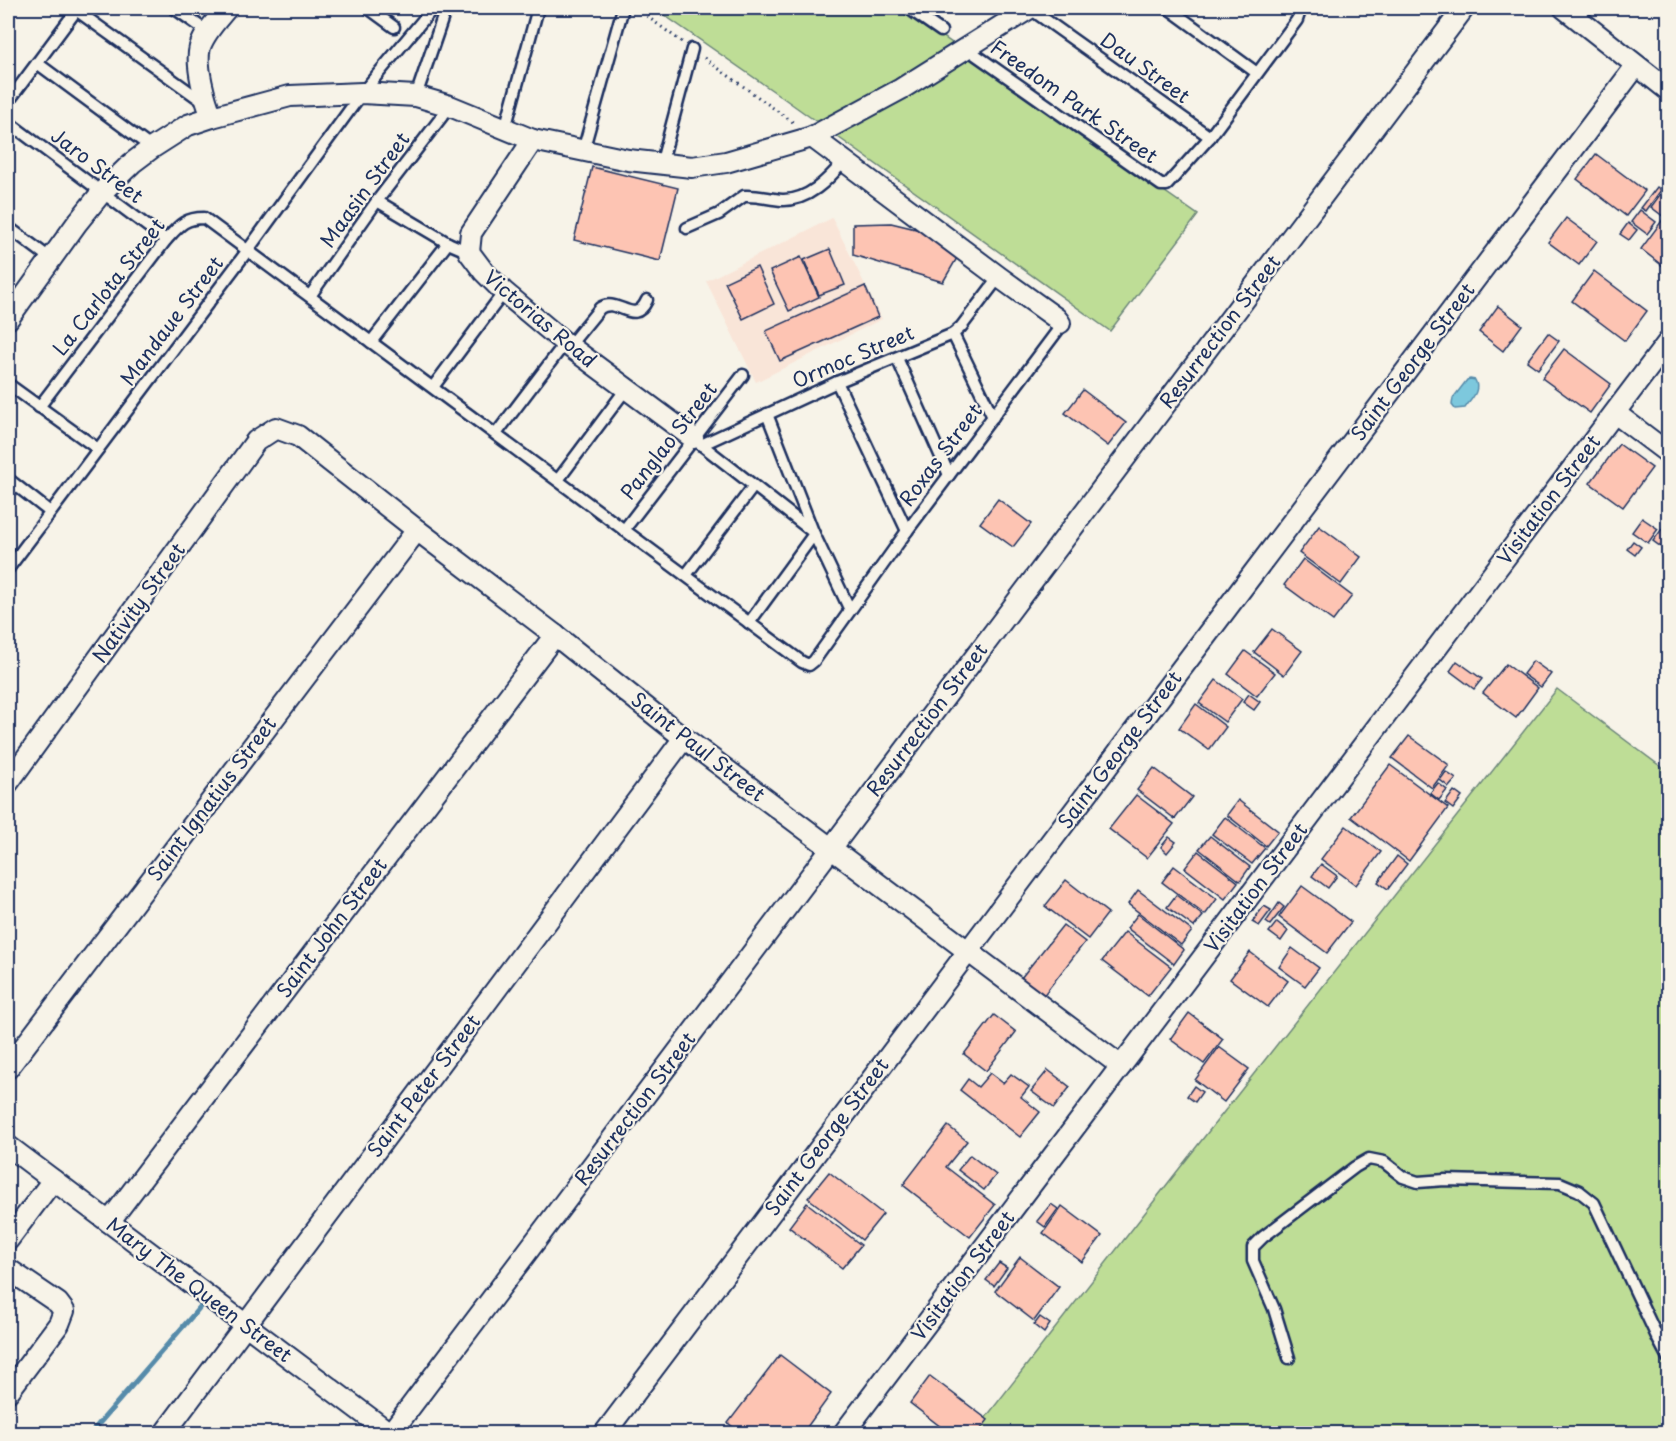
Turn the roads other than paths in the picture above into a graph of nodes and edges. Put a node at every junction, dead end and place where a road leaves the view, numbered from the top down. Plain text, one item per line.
1 (174, 8) edge
2 (227, 8) edge
3 (368, 8) edge
4 (433, 8) edge
5 (446, 8) edge
6 (538, 8) edge
7 (623, 8) edge
8 (908, 8) edge
9 (1030, 8) edge
10 (1168, 8) edge
11 (1294, 8) edge
12 (1464, 8) edge
13 (1564, 8) edge
14 (77, 9) edge
15 (394, 27) dead end
16 (941, 31) dead end
17 (208, 33) junction
18 (966, 48) junction
19 (692, 49) road end
20 (37, 63) junction
21 (1636, 66) junction
22 (1257, 73) junction
23 (1668, 90) edge
24 (362, 93) junction
25 (416, 96) junction
26 (8, 102) edge
27 (450, 106) junction
28 (209, 111) junction
29 (8, 122) edge
30 (505, 129) junction
31 (812, 136) junction
32 (1210, 137) junction
33 (533, 140) junction
34 (152, 148) junction
35 (583, 151) junction
36 (844, 161) junction
37 (661, 165) junction
38 (102, 192) junction
39 (377, 201) junction
40 (8, 227) edge
41 (687, 228) dead end
42 (166, 240) junction
43 (448, 243) junction
44 (248, 250) junction
45 (469, 252) junction
46 (51, 259) junction
47 (999, 278) junction
48 (504, 292) junction
49 (310, 296) junction
50 (646, 300) dead end
51 (8, 319) edge
52 (1060, 322) joint
53 (953, 334) junction
54 (371, 342) junction
55 (1668, 342) edge
56 (567, 345) junction
57 (897, 357) junction
58 (743, 375) dead end
59 (837, 382) junction
60 (8, 384) edge
61 (433, 387) junction
62 (626, 389) junction
63 (39, 407) junction
64 (1615, 413) junction
65 (767, 414) junction
66 (993, 417) junction
67 (276, 428) joint
68 (496, 435) junction
69 (697, 442) junction
70 (99, 449) junction
71 (1668, 453) edge
72 (949, 475) junction
73 (8, 479) edge
74 (558, 480) junction
75 (753, 487) junction
76 (50, 512) junction
77 (417, 530) junction
78 (624, 530) junction
79 (907, 531) junction
80 (814, 534) junction
81 (8, 569) edge
82 (686, 575) junction
83 (850, 610) junction
84 (749, 623) junction
85 (555, 635) junction
86 (684, 738) junction
87 (8, 783) edge
88 (831, 848) junction
89 (968, 951) junction
90 (1121, 1066) junction
91 (8, 1068) edge
92 (8, 1146) edge
93 (53, 1179) junction
94 (109, 1222) junction
95 (8, 1240) edge
96 (8, 1269) edge
97 (246, 1324) junction
98 (1288, 1358) dead end
99 (1668, 1358) edge
100 (8, 1392) edge
101 (391, 1433) edge
102 (164, 1434) edge
103 (604, 1434) edge
104 (843, 1434) edge

1 - 17 lane
2 - 17 street
3 - 15 lane
4 - 24 lane, Mandaue Street
5 - 25 lane
6 - 30 lane
7 - 35 lane
8 - 16 lane
9 - 18 street
9 - 32 lane, Dau Street
10 - 22 lane
11 - 22 lane
12 - 88 street, Resurrection Street
13 - 21 street
14 - 20 lane
14 - 28 lane
17 - 28 street
18 - 31 street
18 - 32 lane, Freedom Park Street
19 - 37 lane
20 - 26 lane
20 - 34 lane
21 - 23 street
21 - 89 street, Saint George Street
22 - 32 lane
24 - 25 street
24 - 28 street
24 - 44 lane, Mandaue Street
25 - 27 street
27 - 30 street
27 - 39 lane, Maasin Street
28 - 34 street
29 - 38 lane, Jaro Street
30 - 33 street
31 - 36 street
31 - 37 street
33 - 35 street
33 - 45 street, Victorias Road
34 - 38 street
35 - 37 street
36 - 41 lane
36 - 47 street
38 - 42 lane, Jaro Street
38 - 46 street
39 - 43 lane
39 - 49 lane, Maasin Street
40 - 46 lane
42 - 44 lane, La Carlota Street
42 - 63 lane, La Carlota Street
43 - 45 lane
43 - 54 lane
44 - 49 lane
44 - 70 lane, Mandaue Street
45 - 48 street, Victorias Road
46 - 51 street
47 - 52 street
47 - 53 lane, Ormoc Street
48 - 56 street, Victorias Road
48 - 61 lane
49 - 54 lane
50 - 56 lane
52 - 66 lane, Roxas Street
53 - 57 lane, Ormoc Street
53 - 66 lane
54 - 61 lane
55 - 64 street, Visitation Street
56 - 62 street, Victorias Road
56 - 68 lane
57 - 59 lane, Ormoc Street
57 - 72 lane
58 - 69 lane, Panglao Street
59 - 65 lane, Ormoc Street
59 - 79 lane
60 - 63 lane
61 - 68 lane
62 - 69 street, Victorias Road
62 - 74 lane
63 - 70 lane
64 - 71 street
64 - 90 street, Visitation Street
65 - 69 lane, Ormoc Street
65 - 80 lane
66 - 72 lane, Roxas Street
67 - 77 street, Saint Paul Street
67 - 87 street, Nativity Street
68 - 74 lane
69 - 75 lane
69 - 78 lane, Panglao Street
70 - 76 lane, Mandaue Street
72 - 79 lane, Roxas Street
73 - 76 lane
74 - 78 lane
75 - 80 lane
75 - 82 lane
76 - 81 lane, Mandaue Street
77 - 85 street, Saint Paul Street
77 - 91 street, Saint Ignatius Street
78 - 82 lane
79 - 83 lane, Roxas Street
80 - 83 lane
80 - 84 lane
82 - 84 lane
83 - 84 lane, Roxas Street
85 - 86 street, Saint Paul Street
85 - 94 street, Saint John Street
86 - 88 street, Saint Paul Street
86 - 97 street, Saint Peter Street
88 - 89 street, Saint Paul Street
88 - 101 street, Resurrection Street
89 - 90 street, Saint Paul Street
89 - 103 street, Saint George Street
90 - 104 street, Visitation Street
92 - 93 street, Mary The Queen Street
93 - 94 street, Mary The Queen Street
93 - 95 street
94 - 97 street, Mary The Queen Street
96 - 100 street
97 - 101 street, Mary The Queen Street
97 - 102 street, Saint Peter Street
98 - 99 lane

